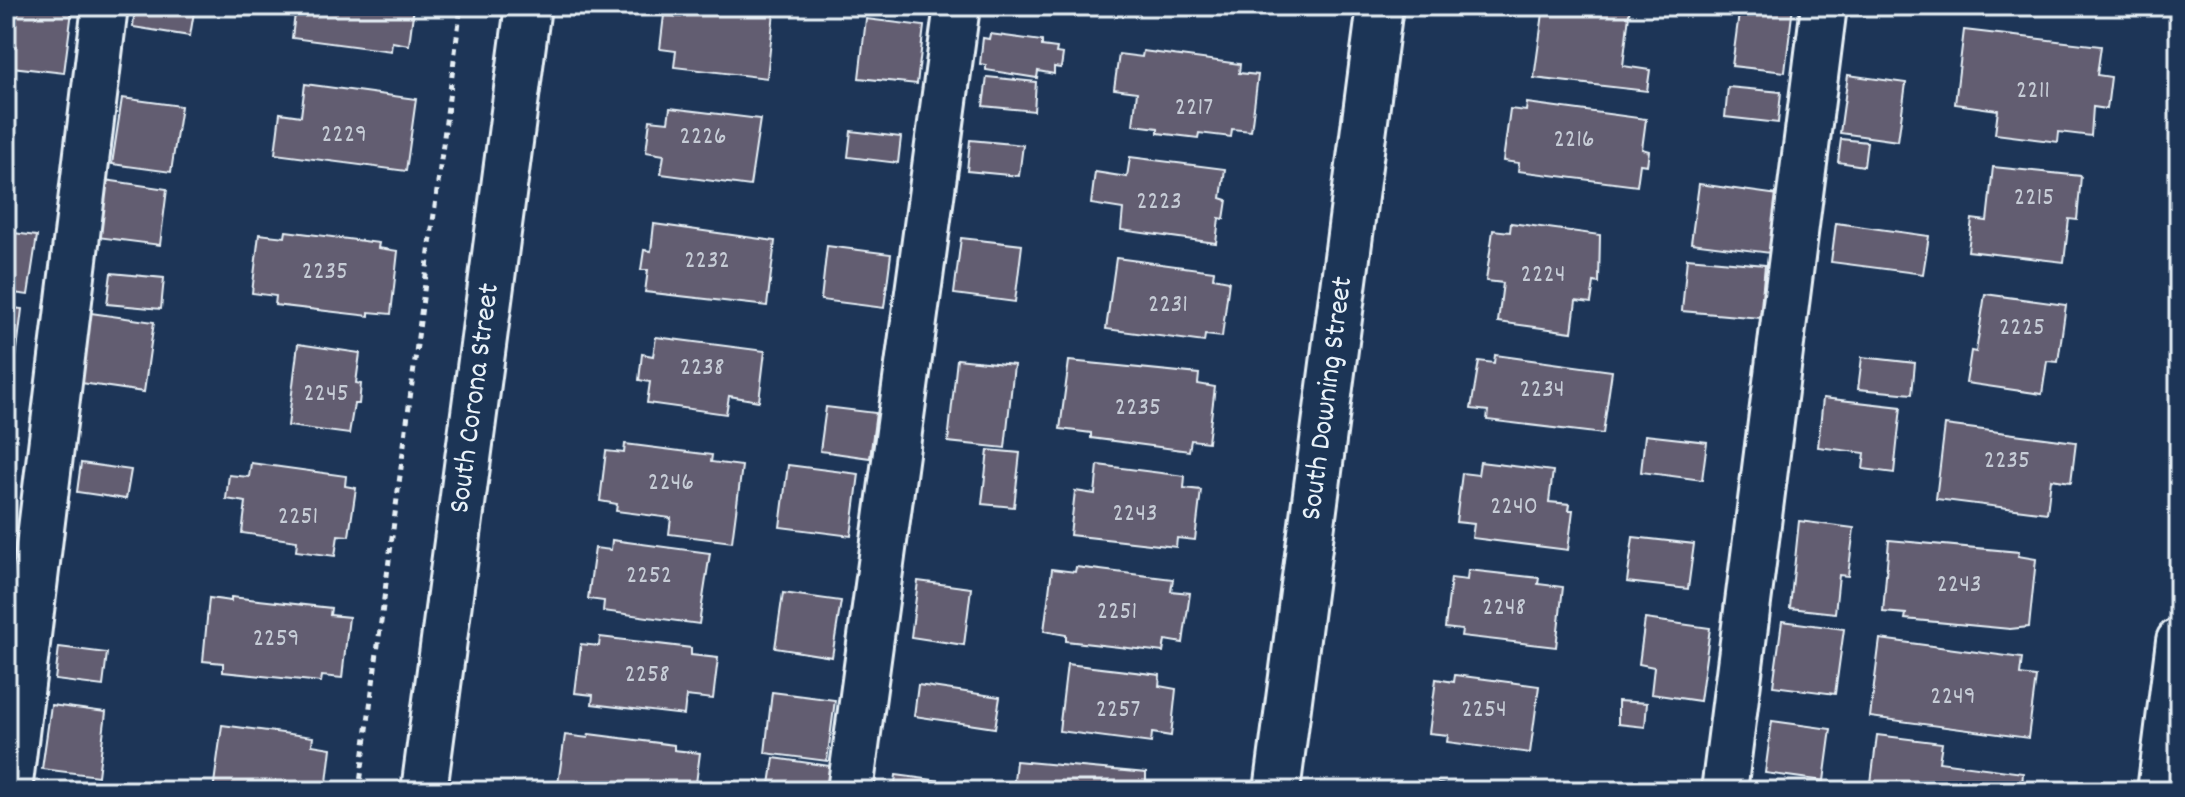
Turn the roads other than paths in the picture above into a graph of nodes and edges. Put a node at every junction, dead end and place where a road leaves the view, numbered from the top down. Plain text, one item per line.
1 (105, 6) edge
2 (528, 6) edge
3 (957, 6) edge
4 (1380, 6) edge
5 (1824, 6) edge
6 (2179, 641) edge
7 (9, 791) edge
8 (424, 791) edge
9 (850, 791) edge
10 (1277, 791) edge
11 (1724, 791) edge
12 (2160, 791) edge

1 - 7 street
2 - 8 street, South Corona Street
3 - 9 street
4 - 10 street, South Downing Street
5 - 11 street
6 - 12 street

